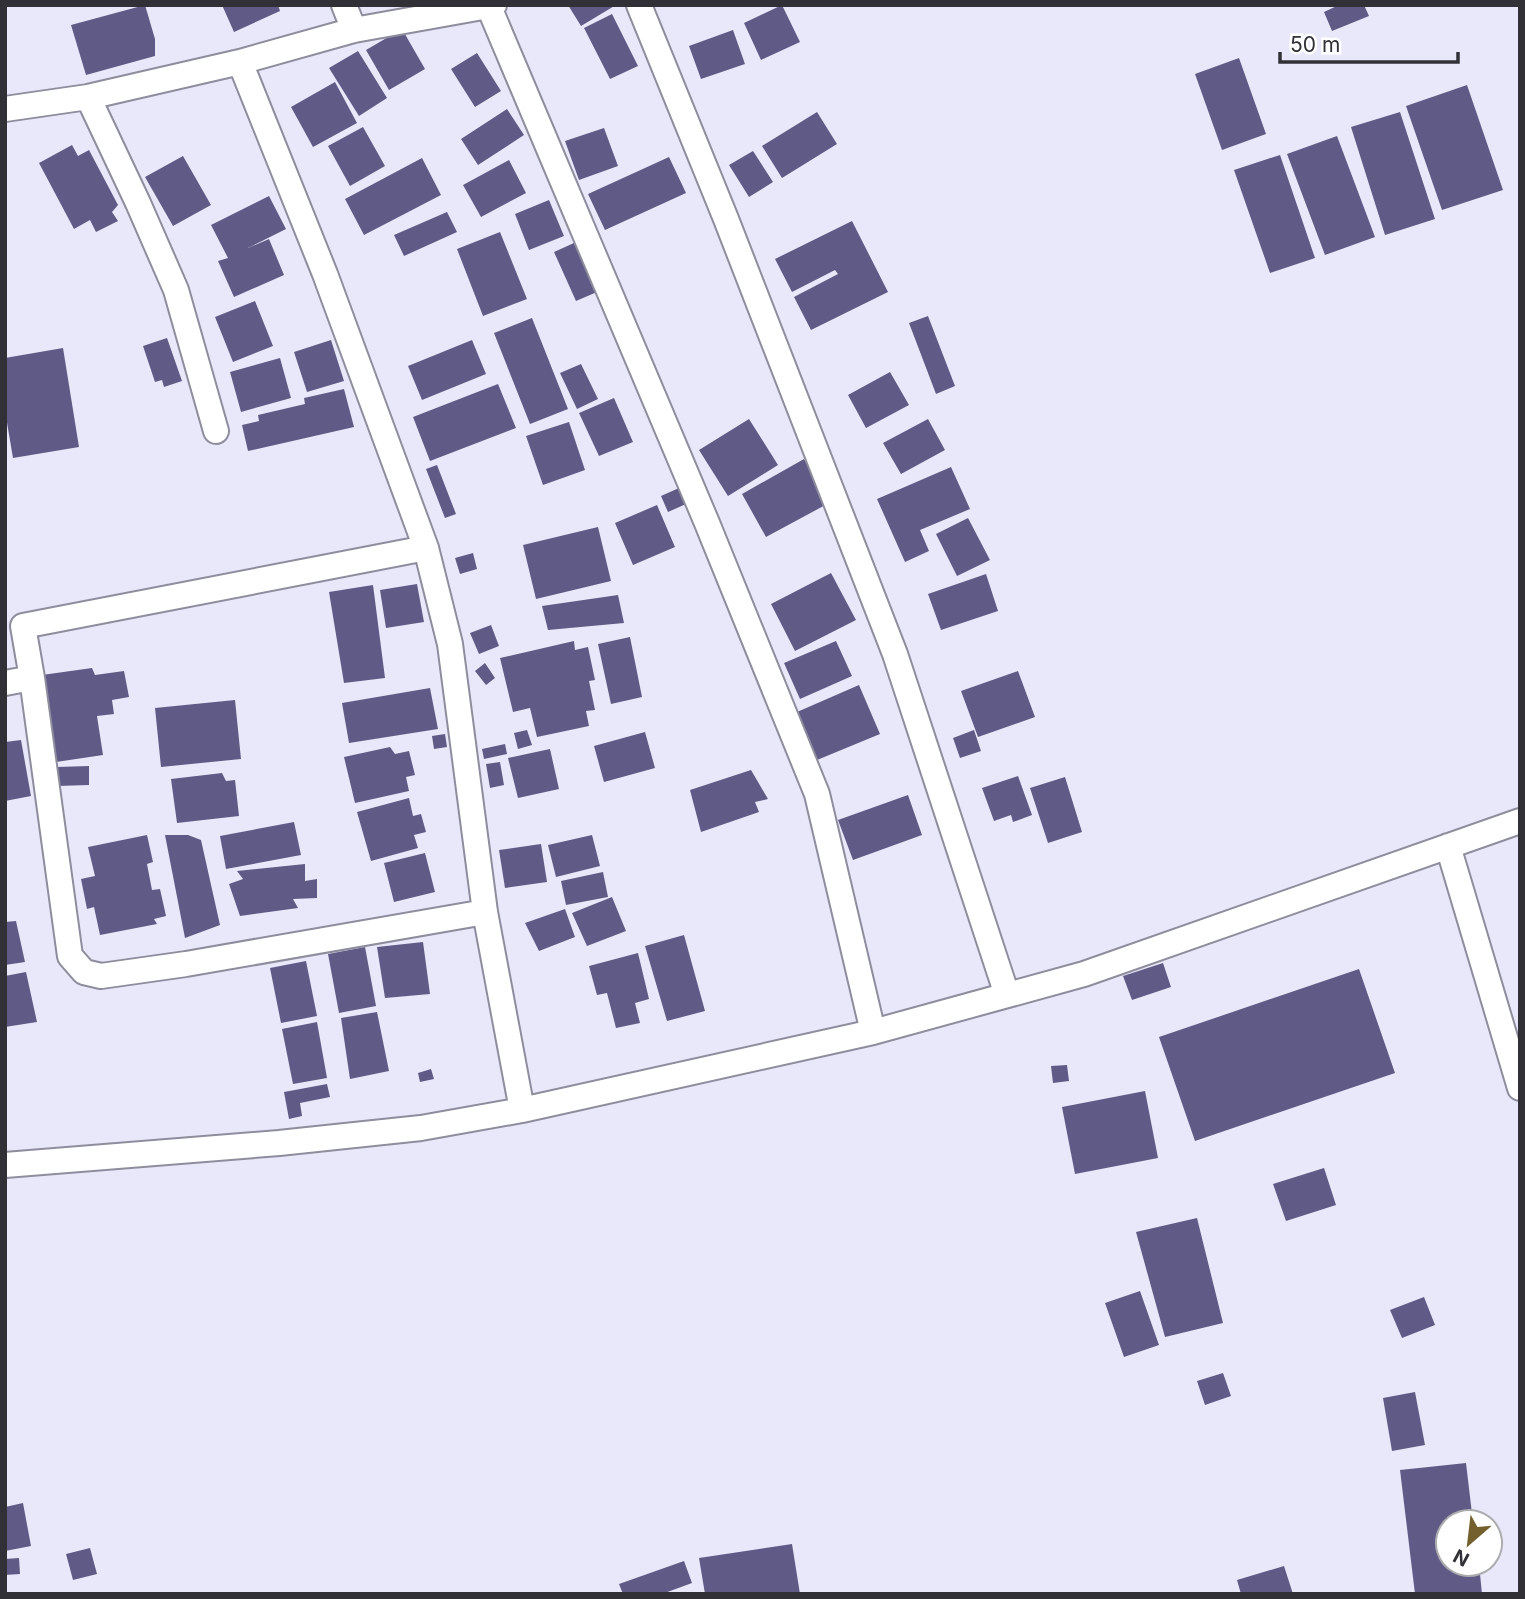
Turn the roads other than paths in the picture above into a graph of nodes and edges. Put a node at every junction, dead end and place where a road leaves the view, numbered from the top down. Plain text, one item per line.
1 (344, 5) edge
2 (639, 5) edge
3 (492, 6) edge
4 (354, 30) junction
5 (240, 62) junction
6 (88, 97) junction
7 (5, 109) edge
8 (216, 431) dead end
9 (426, 548) junction
10 (32, 678) junction
11 (5, 683) edge
12 (1520, 821) edge
13 (1448, 846) junction
14 (485, 912) junction
15 (1007, 995) junction
16 (873, 1032) junction
17 (1520, 1088) edge
18 (522, 1110) junction
19 (5, 1165) edge

1 - 4 street
2 - 15 street
3 - 4 street
3 - 16 street
4 - 5 street
5 - 6 street
5 - 9 street
6 - 7 street
6 - 8 street
9 - 10 street
9 - 14 street
10 - 11 street
10 - 14 street
12 - 13 street
13 - 15 street
13 - 17 street
14 - 18 street
15 - 16 street
16 - 18 street
18 - 19 street

